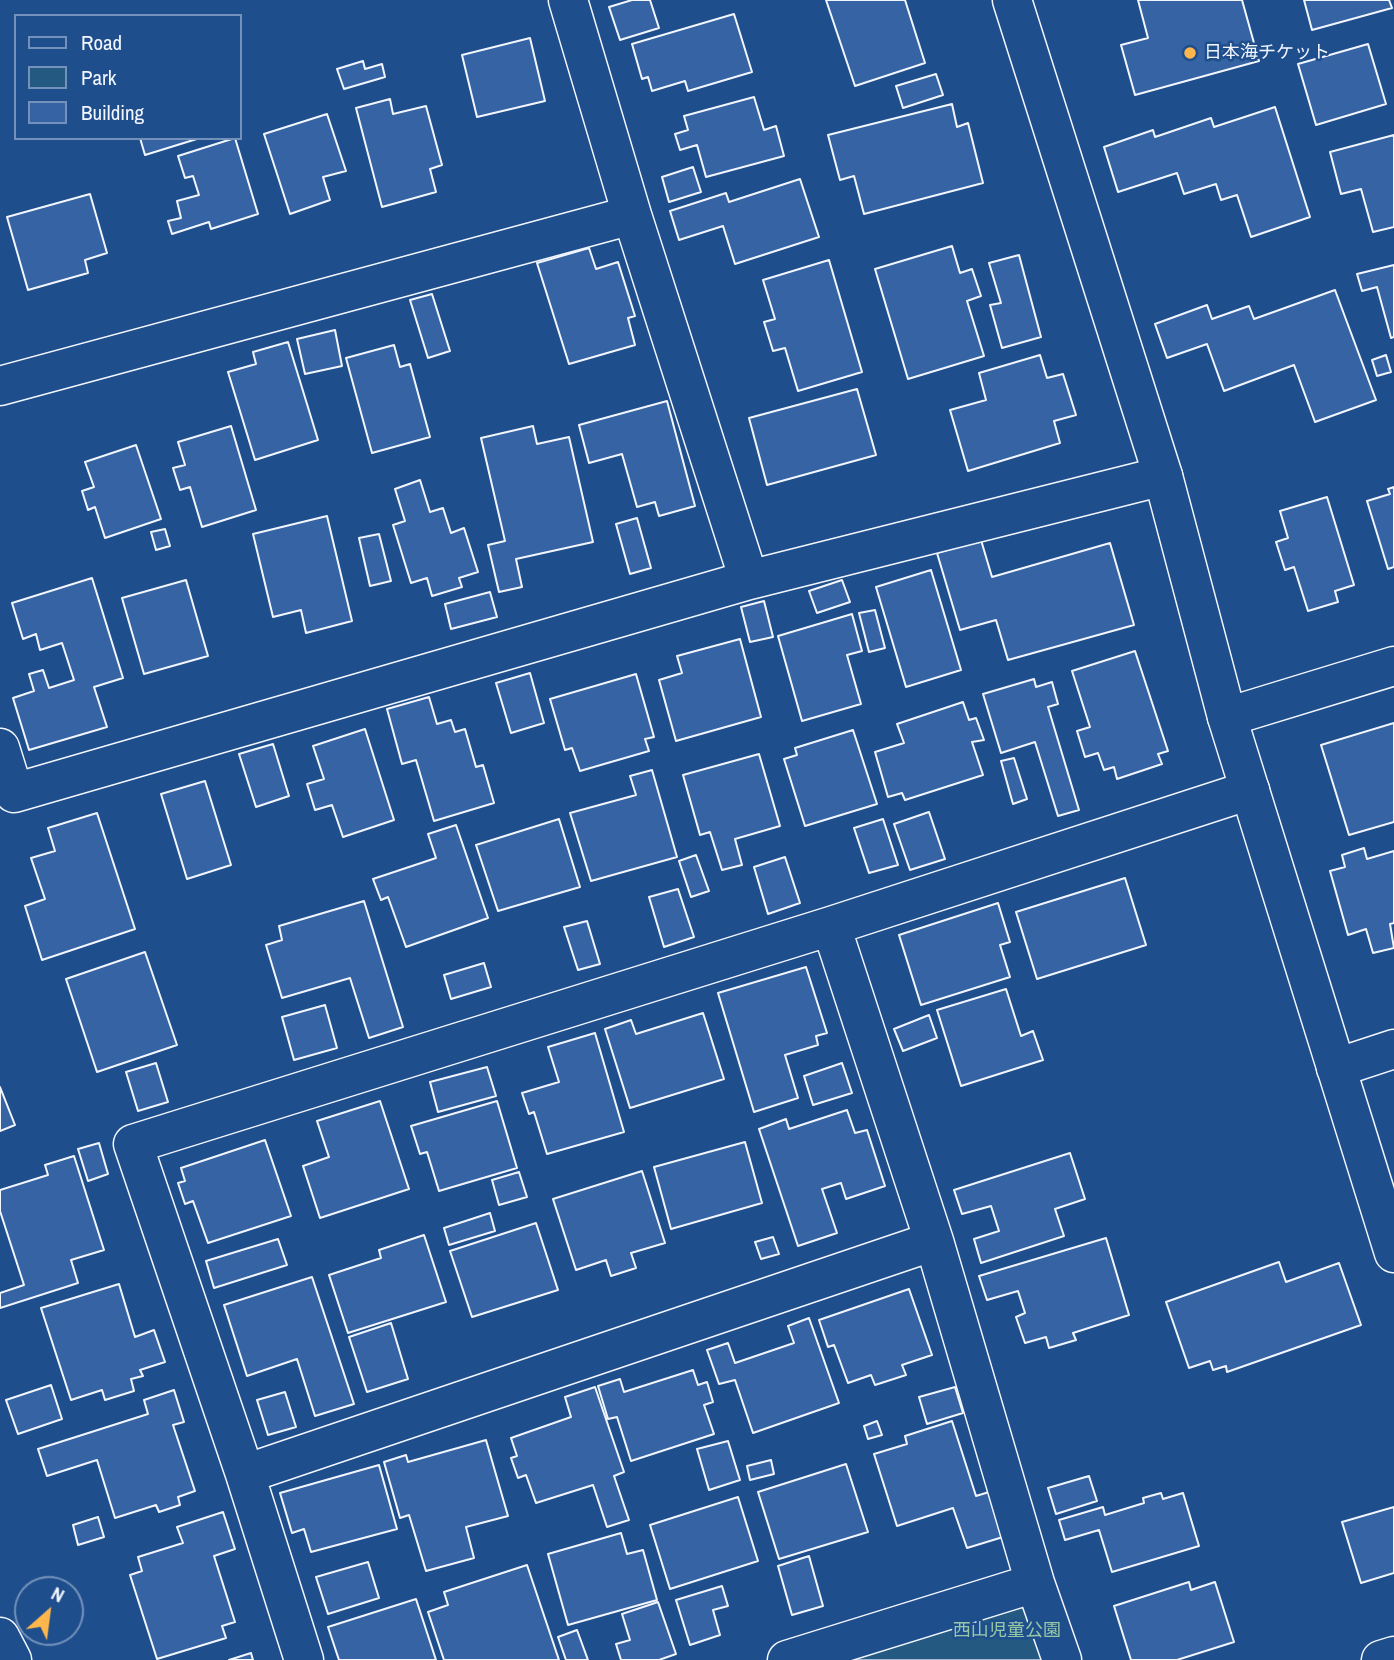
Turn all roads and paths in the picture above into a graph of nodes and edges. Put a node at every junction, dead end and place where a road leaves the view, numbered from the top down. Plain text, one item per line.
1 (568, 0) edge
2 (1012, 0) edge
3 (632, 215) junction
4 (0, 386) edge
5 (1163, 476) junction
6 (749, 580) junction
7 (1394, 666) edge
8 (1227, 717) junction
9 (0, 748) edge
10 (1250, 790) junction
11 (831, 926) junction
12 (1394, 1049) edge
13 (1336, 1068) junction
14 (934, 1241) junction
15 (1394, 1253) edge
16 (245, 1474) junction
17 (1035, 1583) junction
18 (0, 1637) edge
19 (1394, 1656) edge
20 (12, 1660) edge
21 (304, 1660) edge
22 (787, 1660) edge
23 (1062, 1660) edge
24 (1381, 1660) edge

1 - 3 street
2 - 5 street
3 - 4 street
3 - 6 street
5 - 6 street
5 - 8 street
6 - 9 street
7 - 8 street
8 - 10 street
10 - 11 street
10 - 13 street
11 - 14 street
11 - 16 street
12 - 13 street
13 - 15 street
14 - 16 street
14 - 17 street
16 - 21 street
17 - 22 street
17 - 23 street
18 - 20 street
19 - 24 street

